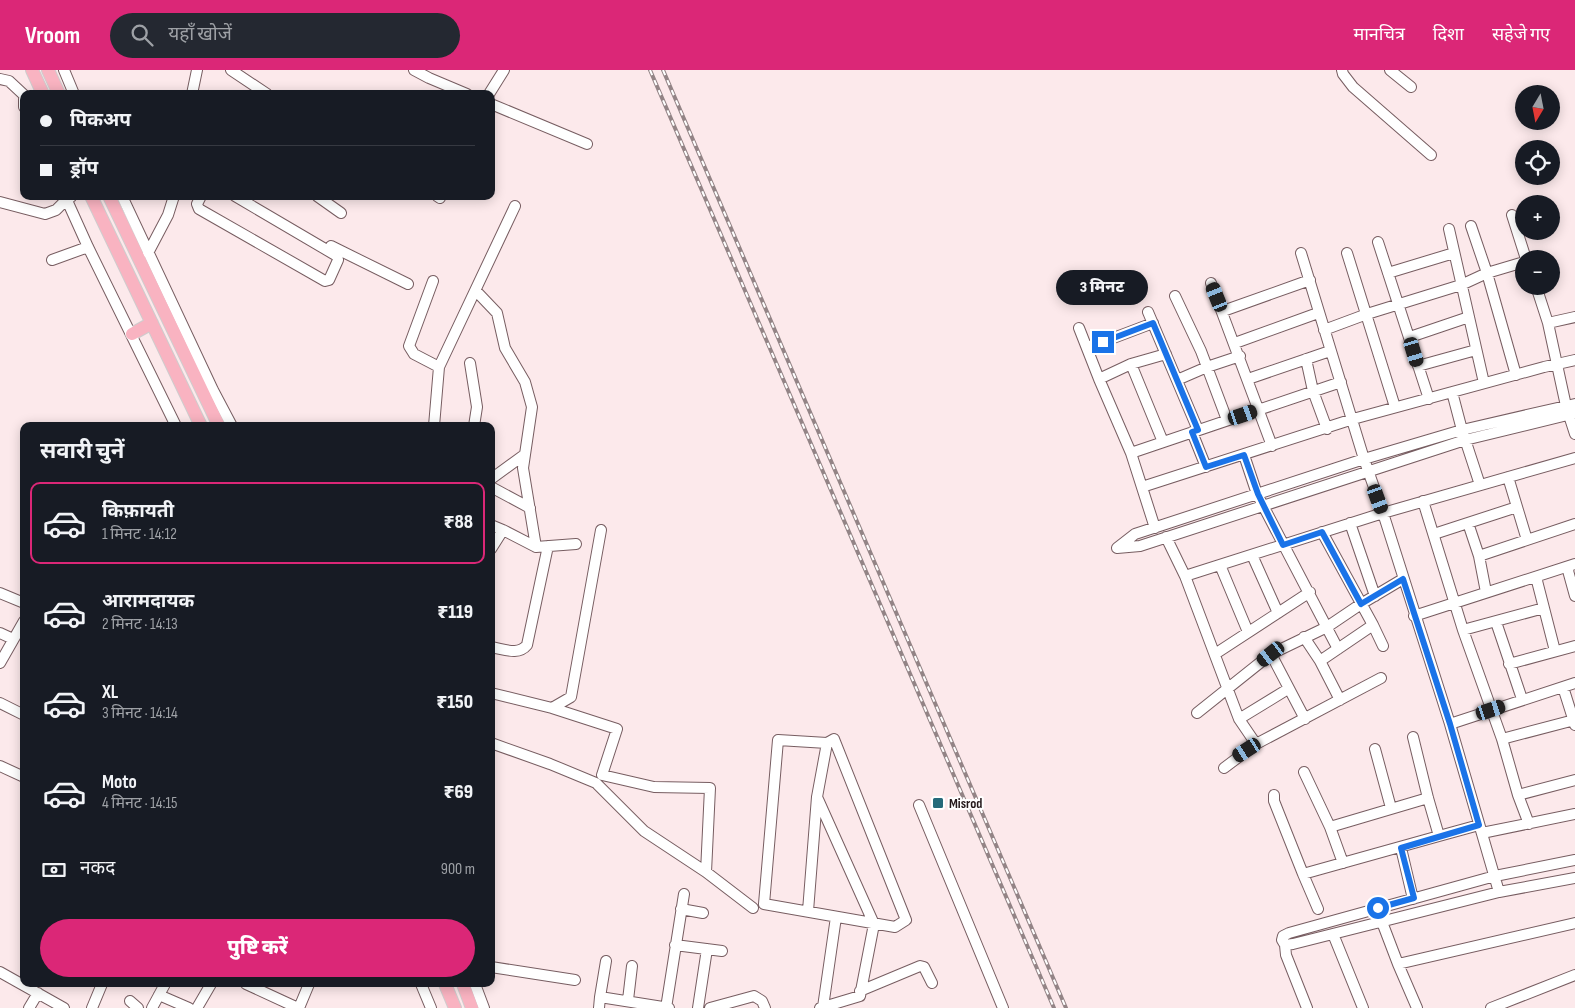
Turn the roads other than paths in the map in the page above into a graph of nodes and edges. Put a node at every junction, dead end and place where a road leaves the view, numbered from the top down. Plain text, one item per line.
1 (32, 70) edge
2 (48, 70) edge
3 (64, 70) edge
4 (197, 70) edge
5 (231, 70) edge
6 (414, 70) edge
7 (504, 70) edge
8 (1342, 70) edge
9 (1390, 70) edge
10 (0, 80) edge
11 (1411, 87) dead end
12 (38, 90) edge
13 (57, 90) edge
14 (72, 90) edge
15 (193, 90) edge
16 (261, 90) edge
17 (451, 90) edge
18 (492, 90) edge
19 (20, 91) edge
20 (495, 106) edge
21 (587, 144) dead end
22 (1431, 155) dead end
23 (65, 200) edge
24 (69, 200) edge
25 (93, 200) edge
26 (111, 200) edge
27 (124, 200) edge
28 (173, 200) edge
29 (199, 200) edge
30 (242, 200) edge
31 (253, 200) edge
32 (322, 200) edge
33 (0, 202) edge
34 (515, 206) dead end
35 (341, 213) dead end
36 (1512, 215) dead end
37 (1470, 226) dead end
38 (1449, 228) dead end
39 (1378, 242) dead end
40 (88, 246) junction
41 (1523, 250) edge
42 (148, 253) junction
43 (1301, 253) dead end
44 (1347, 253) dead end
45 (1454, 253) junction
46 (52, 260) dead end
47 (1515, 265) edge
48 (1388, 273) junction
49 (1486, 273) junction
50 (1310, 280) junction
51 (433, 281) dead end
52 (1212, 283) dead end
53 (408, 284) dead end
54 (1461, 285) junction
55 (476, 291) junction
56 (1539, 295) edge
57 (1175, 296) dead end
58 (1399, 305) junction
59 (1222, 311) junction
60 (1148, 312) dead end
61 (1318, 313) junction
62 (1367, 314) junction
63 (1469, 317) junction
64 (1575, 318) edge
65 (152, 323) junction
66 (1153, 323) junction
67 (1548, 323) junction
68 (1079, 328) dead end
69 (1324, 330) junction
70 (132, 334) junction
71 (1410, 337) junction
72 (1235, 343) junction
73 (1087, 348) junction
74 (1476, 350) junction
75 (1330, 351) junction
76 (1166, 354) junction
77 (1240, 356) junction
78 (1306, 359) junction
79 (1575, 360) edge
80 (470, 363) dead end
81 (1131, 364) junction
82 (1557, 364) junction
83 (1418, 366) junction
84 (440, 367) junction
85 (1207, 367) junction
86 (1516, 374) junction
87 (1099, 379) junction
88 (1248, 379) junction
89 (1177, 380) junction
90 (1341, 382) junction
91 (1484, 383) junction
92 (1313, 391) junction
93 (1452, 392) junction
94 (1429, 399) junction
95 (1395, 407) junction
96 (1259, 409) junction
97 (1571, 409) edge
98 (1353, 419) junction
99 (1227, 420) junction
100 (174, 422) edge
101 (199, 422) edge
102 (217, 422) edge
103 (230, 422) edge
104 (434, 422) edge
105 (475, 422) edge
106 (1327, 429) junction
107 (1195, 431) junction
108 (1575, 434) edge
109 (1463, 435) junction
110 (1163, 442) junction
111 (1272, 446) junction
112 (1131, 453) junction
113 (524, 455) junction
114 (1244, 455) junction
115 (1575, 458) edge
116 (1364, 459) junction
117 (1206, 467) junction
118 (1368, 471) junction
119 (495, 476) edge
120 (1508, 477) junction
121 (1480, 485) junction
122 (1142, 487) junction
123 (495, 489) edge
124 (1258, 494) junction
125 (1423, 502) junction
126 (1263, 506) junction
127 (1517, 507) junction
128 (530, 508) junction
129 (1383, 513) junction
130 (1350, 523) junction
131 (1468, 523) junction
132 (1575, 524) edge
133 (495, 526) edge
134 (1154, 528) junction
135 (503, 530) junction
136 (601, 530) dead end
137 (1322, 532) junction
138 (1434, 534) junction
139 (1166, 537) junction
140 (1527, 540) junction
141 (495, 543) edge
142 (576, 544) dead end
143 (1283, 545) junction
144 (548, 546) junction
145 (536, 547) junction
146 (1252, 555) junction
147 (1479, 556) junction
148 (1220, 565) junction
149 (1571, 565) edge
150 (1184, 576) junction
151 (1536, 576) junction
152 (1403, 579) junction
153 (1310, 592) junction
154 (1486, 592) junction
155 (0, 593) edge
156 (1375, 596) junction
157 (1575, 596) edge
158 (20, 602) edge
159 (1454, 603) junction
160 (1361, 604) junction
161 (1544, 608) junction
162 (1278, 613) junction
163 (1414, 616) junction
164 (1496, 622) junction
165 (1373, 625) junction
166 (1327, 627) junction
167 (20, 628) edge
168 (1463, 630) junction
169 (1248, 632) junction
170 (0, 633) edge
171 (1304, 637) junction
172 (13, 639) junction
173 (1383, 646) dead end
174 (1575, 646) edge
175 (495, 647) edge
176 (1338, 649) junction
177 (1555, 651) junction
178 (1214, 654) junction
179 (1271, 654) junction
180 (1320, 661) junction
181 (0, 663) edge
182 (1509, 664) junction
183 (1381, 678) dead end
184 (1575, 683) edge
185 (1563, 687) junction
186 (1228, 689) junction
187 (1288, 689) junction
188 (495, 694) edge
189 (1522, 699) junction
190 (1340, 700) junction
191 (0, 703) edge
192 (552, 708) junction
193 (1491, 710) junction
194 (1197, 712) dead end
195 (20, 713) edge
196 (1239, 719) junction
197 (1305, 719) junction
198 (1574, 723) edge
199 (1450, 724) junction
200 (1413, 737) dead end
201 (1502, 739) junction
202 (827, 742) junction
203 (495, 744) edge
204 (1256, 744) junction
205 (1375, 749) dead end
206 (0, 766) edge
207 (1224, 768) dead end
208 (1304, 772) dead end
209 (20, 775) edge
210 (1575, 780) edge
211 (1274, 795) dead end
212 (1518, 795) junction
213 (817, 797) junction
214 (1428, 798) junction
215 (919, 805) dead end
216 (1391, 808) junction
217 (1575, 814) edge
218 (1529, 824) junction
219 (1330, 827) junction
220 (1481, 829) junction
221 (1440, 836) junction
222 (1401, 848) junction
223 (1575, 860) edge
224 (1343, 863) junction
225 (706, 872) junction
226 (1302, 874) junction
227 (1494, 876) junction
228 (1575, 878) edge
229 (1499, 892) junction
230 (684, 894) dead end
231 (1414, 898) junction
232 (753, 908) dead end
233 (682, 909) junction
234 (1318, 909) dead end
235 (808, 911) junction
236 (703, 913) dead end
237 (836, 917) junction
238 (1382, 922) junction
239 (1575, 923) edge
240 (874, 924) junction
241 (1333, 934) junction
242 (1285, 944) junction
243 (675, 945) junction
244 (708, 949) junction
245 (722, 951) dead end
246 (606, 961) dead end
247 (1398, 964) junction
248 (632, 966) dead end
249 (495, 968) edge
250 (0, 972) edge
251 (1575, 975) edge
252 (575, 980) dead end
253 (20, 982) edge
254 (932, 983) dead end
255 (29, 987) edge
256 (101, 987) edge
257 (163, 987) edge
258 (209, 987) edge
259 (263, 987) edge
260 (308, 987) edge
261 (422, 987) edge
262 (446, 987) edge
263 (463, 987) edge
264 (476, 987) edge
265 (38, 993) junction
266 (860, 994) junction
267 (159, 995) junction
268 (628, 1000) junction
269 (130, 1001) dead end
270 (599, 1003) edge
271 (29, 1008) edge
272 (64, 1008) edge
273 (92, 1008) edge
274 (138, 1008) edge
275 (152, 1008) edge
276 (189, 1008) edge
277 (197, 1008) edge
278 (298, 1008) edge
279 (431, 1008) edge
280 (454, 1008) edge
281 (472, 1008) edge
282 (484, 1008) edge
283 (666, 1008) edge
284 (669, 1008) edge
285 (698, 1008) edge
286 (710, 1008) edge
287 (765, 1008) edge
288 (822, 1008) edge
289 (863, 1008) edge
290 (1003, 1008) edge
291 (1306, 1008) edge
292 (1363, 1008) edge
293 (1417, 1008) edge
294 (1491, 1008) edge

1 - 12 main road
2 - 13 main road
3 - 14 street
4 - 15 street
5 - 16 street
6 - 17 street
7 - 18 street
8 - 22 street
9 - 11 street
10 - 19 street
20 - 21 street
23 - 33 street
24 - 40 street
25 - 65 main road
26 - 102 main road
27 - 42 street
28 - 42 street
29 - 30 street
31 - 53 street
32 - 35 street
34 - 55 street
36 - 41 street
37 - 49 street
38 - 45 street
39 - 48 street
40 - 46 street
40 - 70 street
42 - 103 street
43 - 50 street
44 - 62 street
45 - 48 street
45 - 54 street
47 - 49 street
48 - 58 street
49 - 54 street
49 - 86 street
50 - 59 street
50 - 61 street
51 - 84 street
52 - 59 street
54 - 58 street
54 - 63 street
55 - 84 street
55 - 113 street
56 - 67 street
57 - 85 street
58 - 62 street
58 - 71 street
59 - 72 street
60 - 66 street
61 - 69 street
61 - 72 street
62 - 69 street
62 - 95 street
63 - 71 street
63 - 74 street
64 - 67 street
65 - 70 main road
65 - 101 main road
66 - 73 street
66 - 76 street
67 - 82 street
68 - 73 street
69 - 75 street
70 - 100 street
71 - 83 street
72 - 77 street
73 - 87 street
74 - 83 street
74 - 91 street
75 - 78 street
75 - 90 street
76 - 81 street
76 - 89 street
77 - 85 street
77 - 88 street
78 - 88 street
78 - 92 street
79 - 82 street
80 - 105 street
81 - 87 street
81 - 110 street
82 - 86 street
82 - 97 street
83 - 94 street
84 - 104 street
85 - 89 street
85 - 99 street
86 - 91 street
87 - 112 street
88 - 96 street
89 - 107 street
90 - 92 street
90 - 98 street
91 - 93 street
92 - 96 street
92 - 106 street
93 - 94 street
93 - 109 street
94 - 95 street
95 - 98 street
96 - 99 street
96 - 111 street
97 - 108 street
97 - 109 street
98 - 106 street
98 - 116 street
99 - 107 street
106 - 111 street
107 - 110 street
107 - 117 street
109 - 116 street
109 - 118 street
109 - 121 street
110 - 112 street
111 - 114 street
112 - 122 street
113 - 119 street
113 - 128 street
114 - 117 street
114 - 124 street
115 - 120 street
116 - 118 street
116 - 124 street
117 - 122 street
118 - 126 street
118 - 129 street
120 - 121 street
120 - 127 street
121 - 125 street
122 - 134 street
123 - 128 street
124 - 126 street
124 - 134 street
125 - 129 street
125 - 138 street
126 - 139 street
126 - 143 street
127 - 131 street
127 - 140 street
128 - 145 street
129 - 130 street
129 - 152 street
130 - 137 street
130 - 156 street
131 - 138 street
131 - 147 street
132 - 140 street
133 - 135 street
134 - 139 street
135 - 141 street
135 - 145 street
136 - 192 street
137 - 143 street
137 - 160 street
138 - 159 street
139 - 150 street
140 - 147 street
142 - 144 street
143 - 146 street
143 - 153 street
144 - 145 street
144 - 175 street
146 - 148 street
146 - 162 street
147 - 154 street
148 - 150 street
148 - 169 street
149 - 151 street
149 - 157 street
150 - 178 street
151 - 154 street
151 - 161 street
152 - 156 street
152 - 163 street
153 - 162 street
153 - 166 street
154 - 159 street
155 - 158 street
156 - 160 street
159 - 163 street
159 - 168 street
160 - 165 street
160 - 166 street
161 - 164 street
161 - 177 street
162 - 169 street
163 - 199 street
164 - 168 street
164 - 182 street
165 - 173 street
165 - 176 street
166 - 171 street
166 - 176 street
167 - 172 street
168 - 193 street
169 - 178 street
170 - 172 street
171 - 179 street
171 - 180 street
172 - 181 street
174 - 177 street
176 - 180 street
177 - 182 street
178 - 186 street
179 - 186 street
179 - 187 street
180 - 190 street
182 - 189 street
183 - 190 street
184 - 185 street
185 - 189 street
185 - 198 street
186 - 194 street
186 - 196 street
187 - 196 street
187 - 197 street
188 - 192 street
189 - 193 street
190 - 197 street
191 - 195 street
192 - 225 street
193 - 199 street
193 - 201 street
196 - 204 street
197 - 204 street
198 - 201 street
199 - 220 street
200 - 214 street
201 - 212 street
202 - 213 street
202 - 235 street
202 - 240 street
203 - 225 street
204 - 207 street
205 - 216 street
206 - 209 street
208 - 219 street
210 - 212 street
211 - 226 street
212 - 218 street
213 - 235 street
213 - 240 street
214 - 216 street
214 - 221 street
215 - 290 street
216 - 219 street
217 - 218 street
218 - 220 street
219 - 224 street
220 - 221 street
220 - 227 street
221 - 222 street
222 - 224 street
222 - 231 street
223 - 227 street
224 - 226 street
225 - 232 street
226 - 234 street
227 - 229 street
227 - 231 street
228 - 229 street
229 - 238 street
230 - 233 street
231 - 242 street
233 - 236 street
233 - 243 street
235 - 237 street
237 - 240 street
237 - 288 street
238 - 241 street
238 - 247 street
239 - 247 street
240 - 266 street
241 - 242 street
241 - 292 street
242 - 291 street
243 - 244 street
243 - 283 street
244 - 245 street
244 - 285 street
246 - 270 street
247 - 293 street
248 - 268 street
249 - 252 street
250 - 253 street
251 - 294 street
254 - 266 street
255 - 265 street
256 - 273 street
257 - 267 street
258 - 277 street
259 - 278 street
260 - 278 street
261 - 279 street
262 - 280 main road
263 - 281 main road
264 - 282 street
265 - 271 street
265 - 272 street
266 - 288 street
266 - 289 street
267 - 275 street
267 - 276 street
268 - 270 street
268 - 283 street
269 - 274 street
283 - 284 street
286 - 287 street

